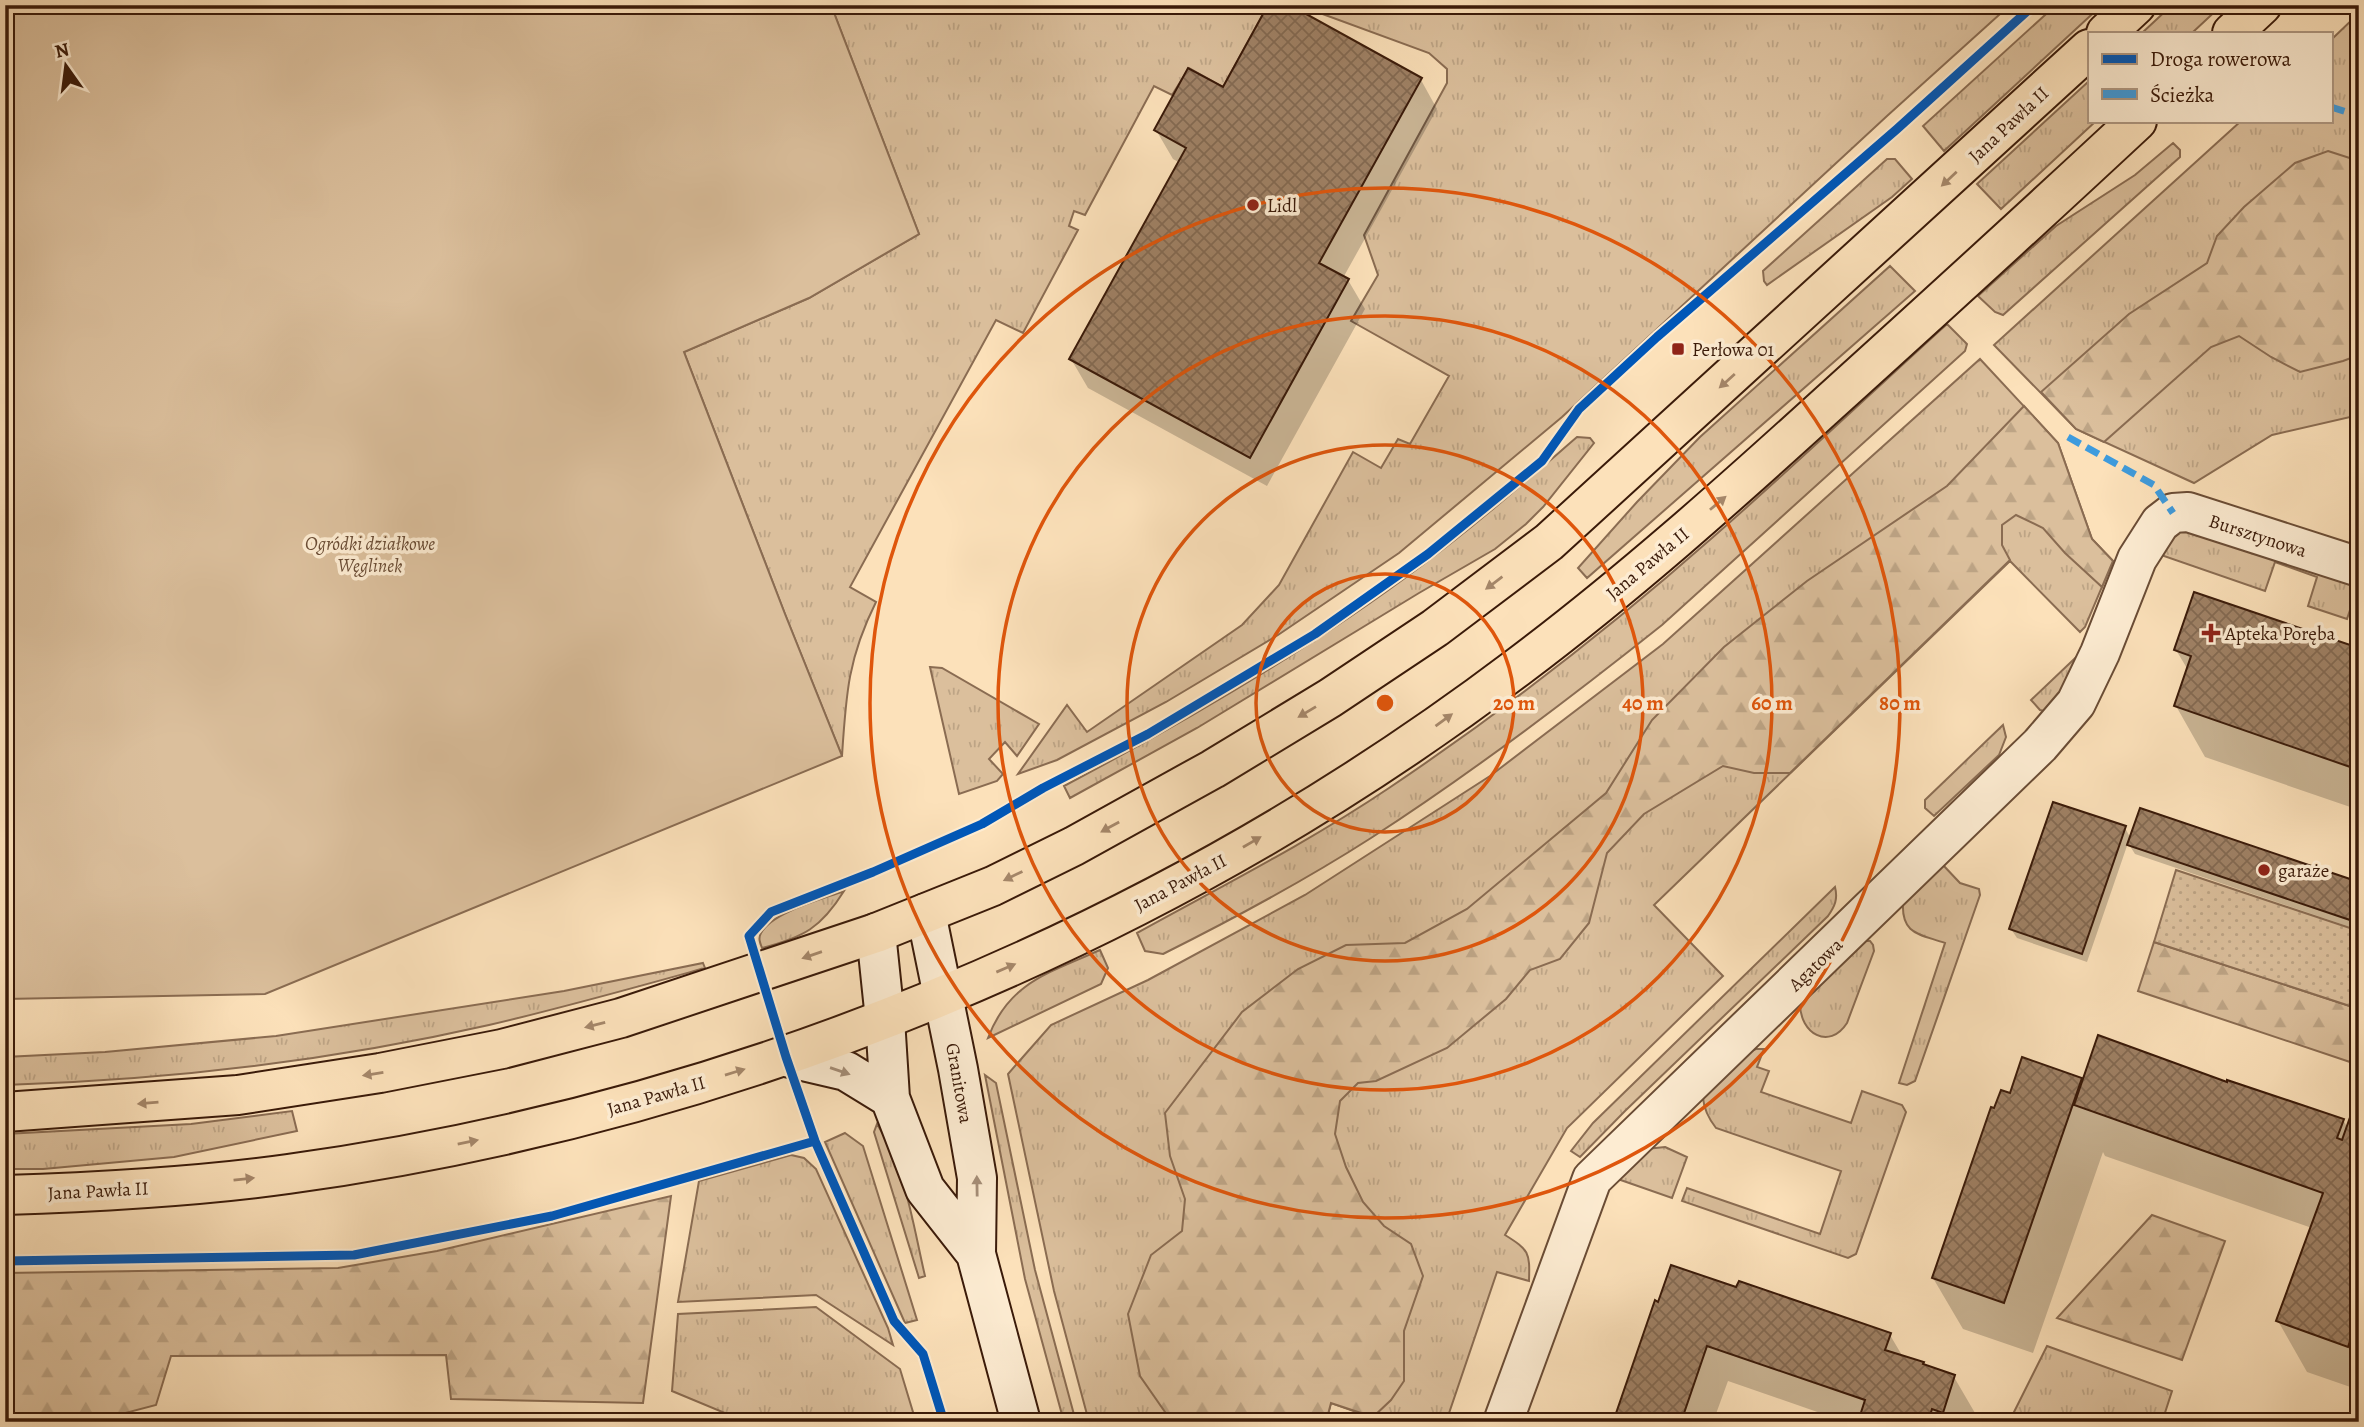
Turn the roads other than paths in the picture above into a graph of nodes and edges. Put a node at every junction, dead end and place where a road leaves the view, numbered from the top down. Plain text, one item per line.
1 (2136, 5) edge
2 (2262, 5) edge
3 (2107, 32) edge
4 (2233, 32) edge
5 (2088, 50) edge
6 (2136, 122) edge
7 (2160, 523) joint
8 (2359, 567) edge
9 (926, 914) junction
10 (876, 933) junction
11 (943, 995) junction
12 (885, 1019) junction
13 (786, 1057) junction
14 (890, 1098) junction
15 (5, 1112) edge
16 (5, 1195) edge
17 (976, 1254) junction
18 (1021, 1422) edge
19 (1503, 1422) edge

1 - 3 main road
2 - 4 main road
5 -> 9 main road, Jana Pawła II
11 -> 6 main road, Jana Pawła II
7 - 8 street, Bursztynowa
7 - 19 street, Agatowa
9 - 10 main road, Jana Pawła II
9 - 11 street, Granitowa
10 - 12 street, Granitowa
10 -> 15 main road, Jana Pawła II
11 - 12 main road, Jana Pawła II
17 -> 11 street, Granitowa
12 - 13 main road, Jana Pawła II
12 - 14 street, Granitowa
13 -> 14 street
16 -> 13 main road, Jana Pawła II
14 - 17 street, Granitowa
17 - 18 street, Granitowa

